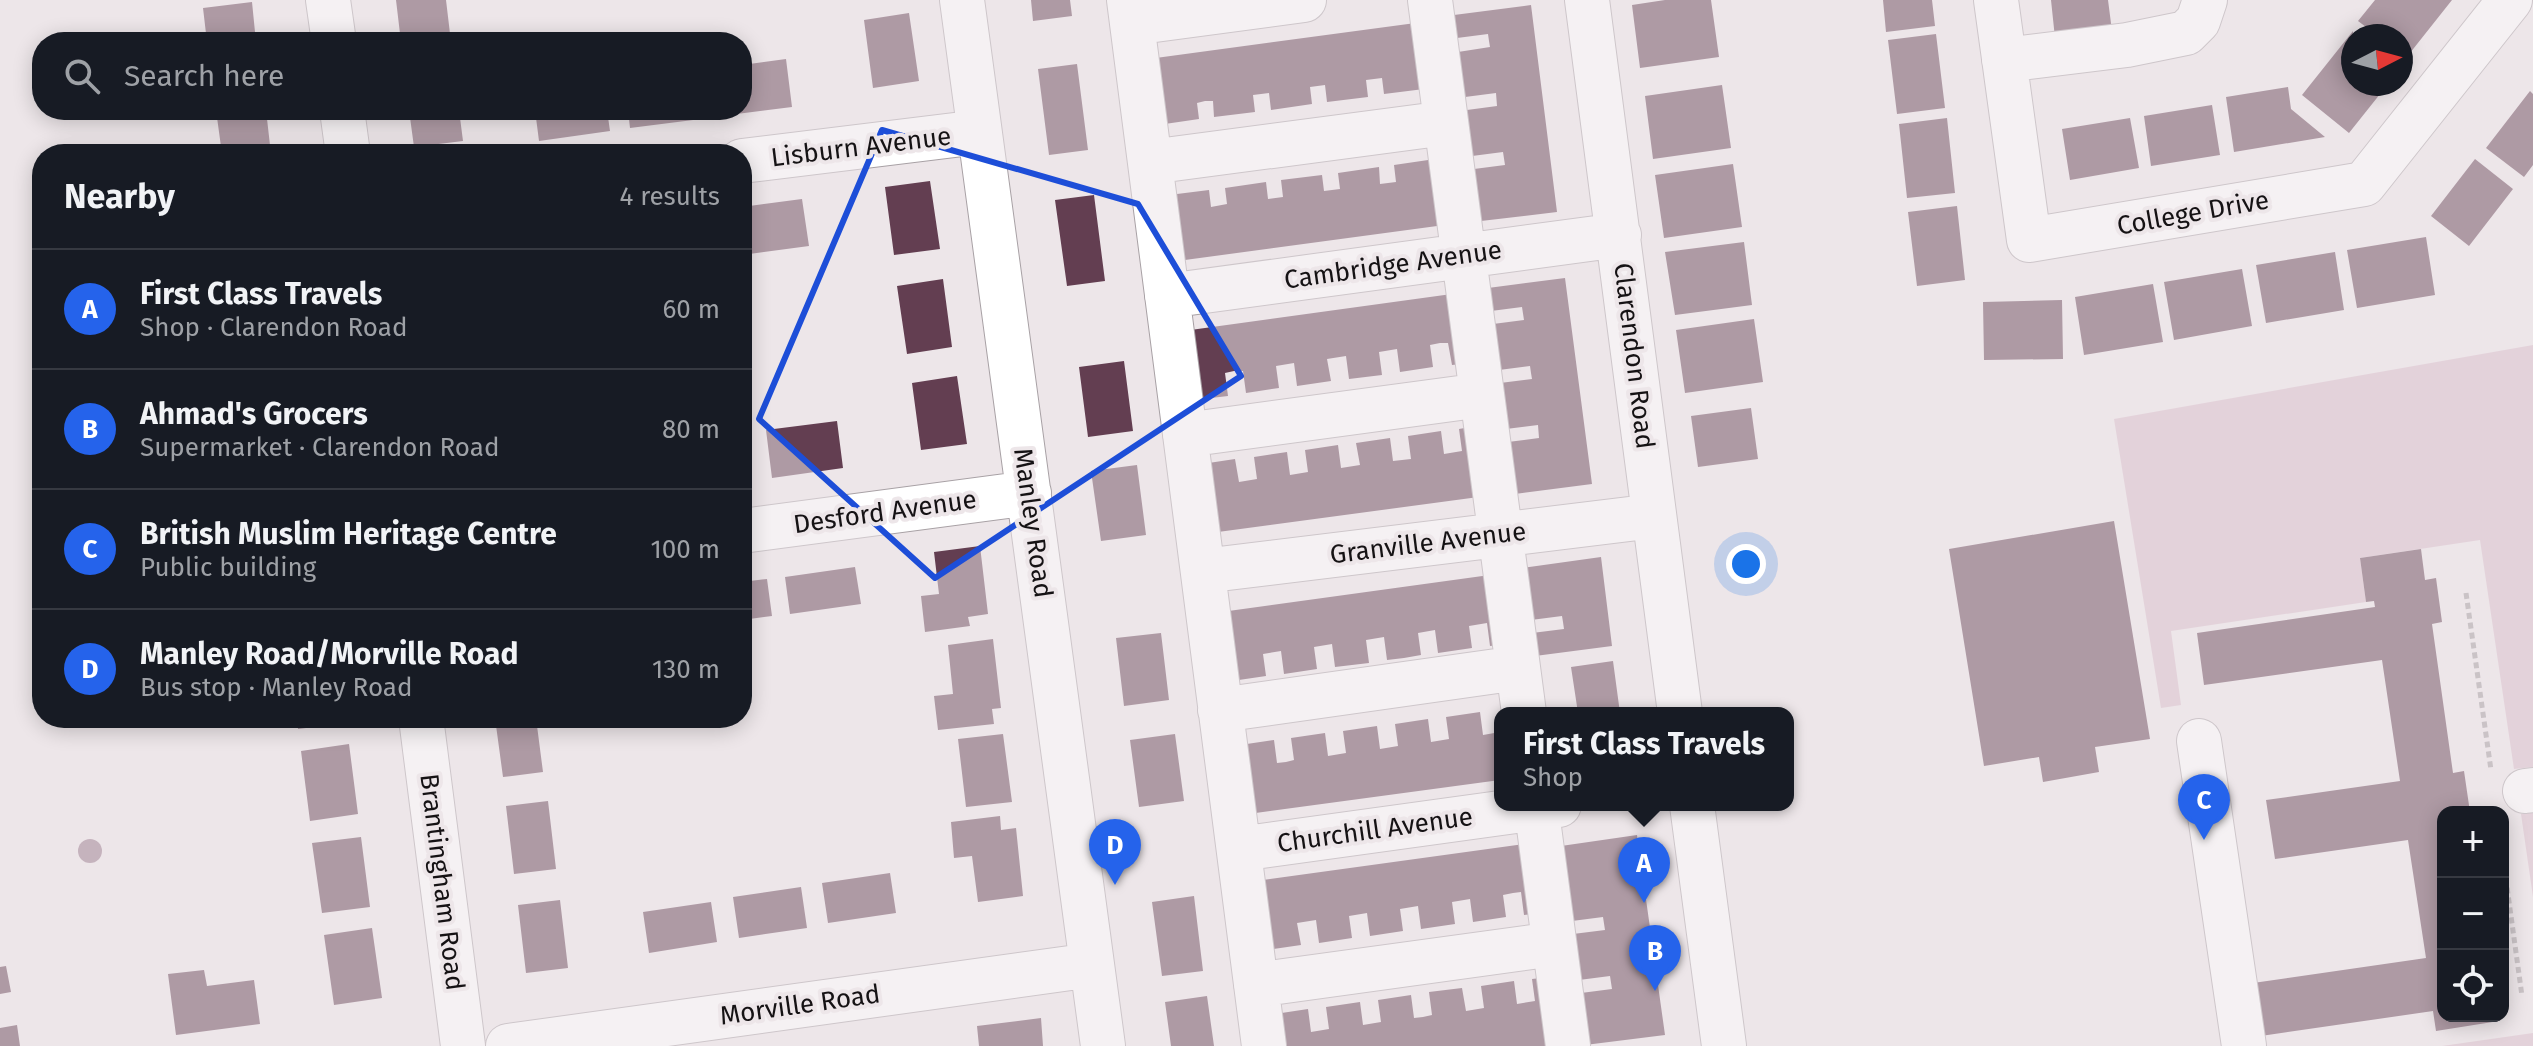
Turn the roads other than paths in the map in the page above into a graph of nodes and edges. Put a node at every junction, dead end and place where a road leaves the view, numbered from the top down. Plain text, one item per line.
1 (328, 0) edge
2 (962, 0) edge
3 (1304, 0) edge
4 (1430, 0) edge
5 (1587, 0) edge
6 (1996, 0) edge
7 (2205, 0) edge
8 (2510, 0) edge
9 (1130, 12) edge
10 (333, 32) edge
11 (2004, 60) junction
12 (343, 120) edge
13 (1446, 123) junction
14 (979, 132) junction
15 (347, 144) edge
16 (752, 160) edge
17 (1150, 162) junction
18 (1619, 235) junction
19 (1464, 256) junction
20 (1167, 296) junction
21 (1482, 395) junction
22 (1185, 435) junction
23 (1029, 493) junction
24 (1654, 516) junction
25 (752, 530) edge
26 (1500, 534) junction
27 (1203, 571) junction
28 (1518, 668) junction
29 (1523, 707) edge
30 (1679, 707) edge
31 (1220, 710) junction
32 (422, 728) edge
33 (2199, 741) dead end
34 (1509, 811) edge
35 (1544, 811) edge
36 (1693, 811) edge
37 (1239, 849) junction
38 (1554, 944) junction
39 (1092, 965) junction
40 (1256, 985) junction
41 (463, 1046) edge
42 (508, 1046) edge
43 (1103, 1046) edge
44 (1264, 1046) edge
45 (1568, 1046) edge
46 (1724, 1046) edge
47 (2244, 1046) edge

1 - 10 street
2 - 14 street, Manley Road
3 - 9 street
4 - 13 street
5 - 18 street, Clarendon Road
6 - 11 street, College Drive
7 - 11 street
8 - 11 street, College Drive
9 - 17 street
12 - 15 street
13 - 17 street
13 - 19 street
14 - 16 street, Lisburn Avenue
14 - 23 street, Manley Road
17 - 20 street
18 - 19 street, Cambridge Avenue
18 - 24 street, Clarendon Road
19 - 20 street, Cambridge Avenue
19 - 21 street
20 - 22 street
21 - 22 street
21 - 26 street
22 - 27 street
23 - 25 street, Desford Avenue
23 - 39 street, Manley Road
24 - 26 street, Granville Avenue
24 - 30 street, Clarendon Road
26 - 27 street, Granville Avenue
26 - 28 street
27 - 31 street
28 - 29 street
28 - 31 street
31 - 37 street
32 - 41 street, Brantingham Road
33 - 47 street
34 - 37 street, Churchill Avenue
35 - 38 street
36 - 46 street
37 - 40 street
38 - 40 street
38 - 45 street
39 - 42 street, Morville Road
39 - 43 street, Manley Road
40 - 44 street

